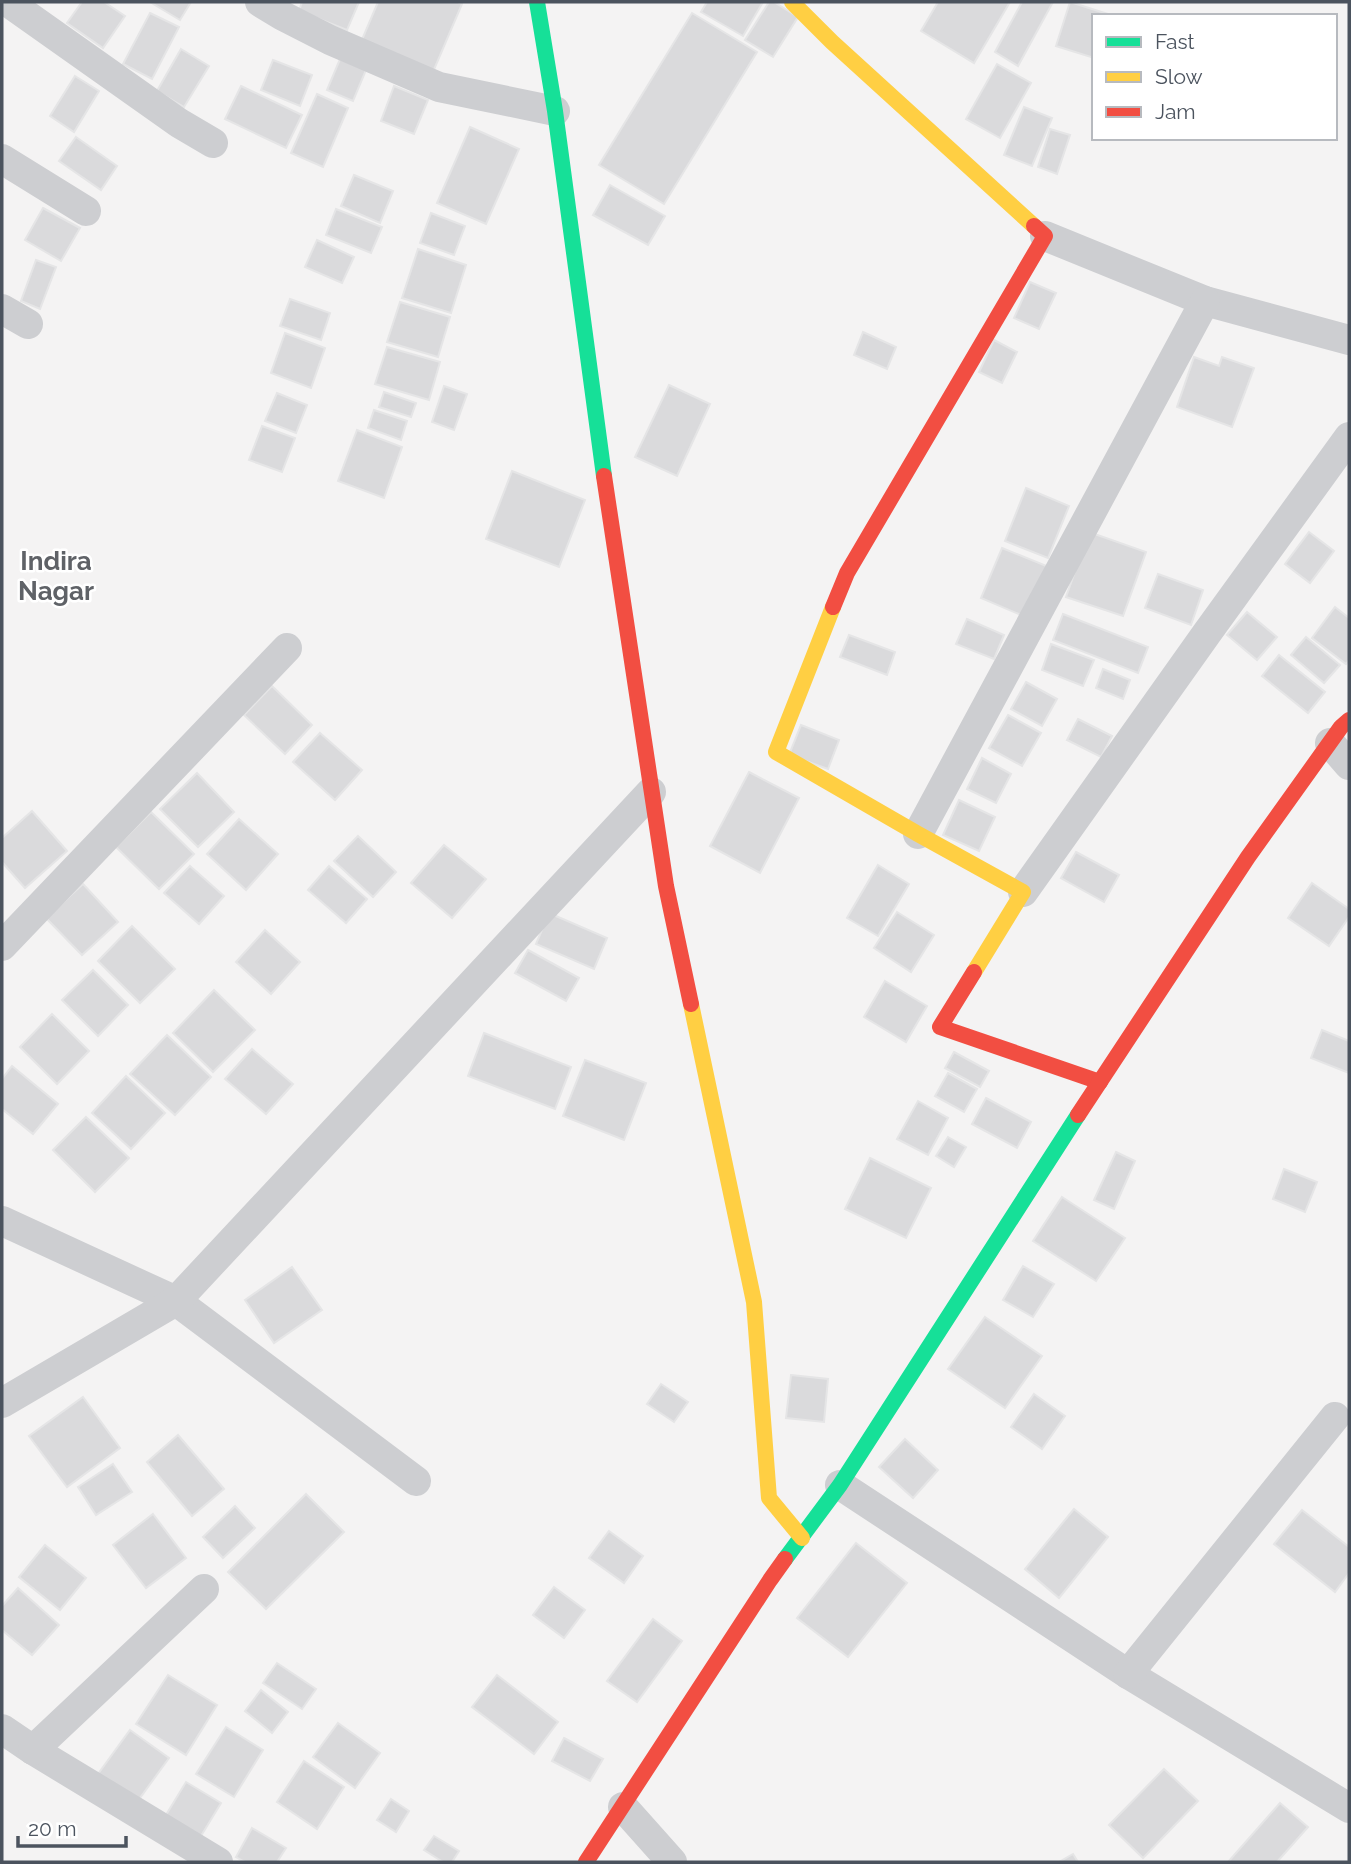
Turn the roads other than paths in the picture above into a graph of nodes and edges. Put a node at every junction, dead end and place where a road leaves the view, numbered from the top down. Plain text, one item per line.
1 (9, 2) edge
2 (260, 2) edge
3 (537, 2) edge
4 (792, 2) edge
5 (555, 111) junction
6 (213, 143) dead end
7 (2, 159) edge
8 (86, 211) dead end
9 (1045, 236) junction
10 (1205, 301) junction
11 (2, 309) edge
12 (28, 324) dead end
13 (1349, 340) edge
14 (1349, 437) edge
15 (287, 648) dead end
16 (1349, 720) edge
17 (1330, 743) junction
18 (1349, 765) edge
19 (651, 792) junction
20 (918, 834) junction
21 (1023, 892) junction
22 (2, 946) edge
23 (1100, 1082) junction
24 (2, 1221) edge
25 (176, 1301) junction
26 (2, 1403) edge
27 (1335, 1417) dead end
28 (416, 1481) dead end
29 (840, 1485) junction
30 (802, 1538) junction
31 (204, 1589) dead end
32 (1128, 1674) junction
33 (2, 1729) edge
34 (33, 1750) junction
35 (623, 1807) junction
36 (1349, 1808) edge
37 (218, 1862) edge
38 (586, 1862) edge
39 (673, 1862) edge

1 - 6 street
2 - 5 street
3 - 5 street
4 - 9 street
5 - 19 street
7 - 8 street
9 - 10 street
9 - 20 street
10 - 13 street
10 - 20 street
11 - 12 street
14 - 21 street
15 - 22 street
16 - 17 street
17 - 18 street
17 - 23 street
19 - 25 street
19 - 30 street
20 - 21 street
21 - 23 street
23 - 29 street
24 - 25 street
25 - 26 street
25 - 28 street
27 - 32 street
29 - 30 street
29 - 32 street
30 - 35 street
31 - 34 street
32 - 36 street
33 - 34 street
34 - 37 street
35 - 38 street
35 - 39 street

